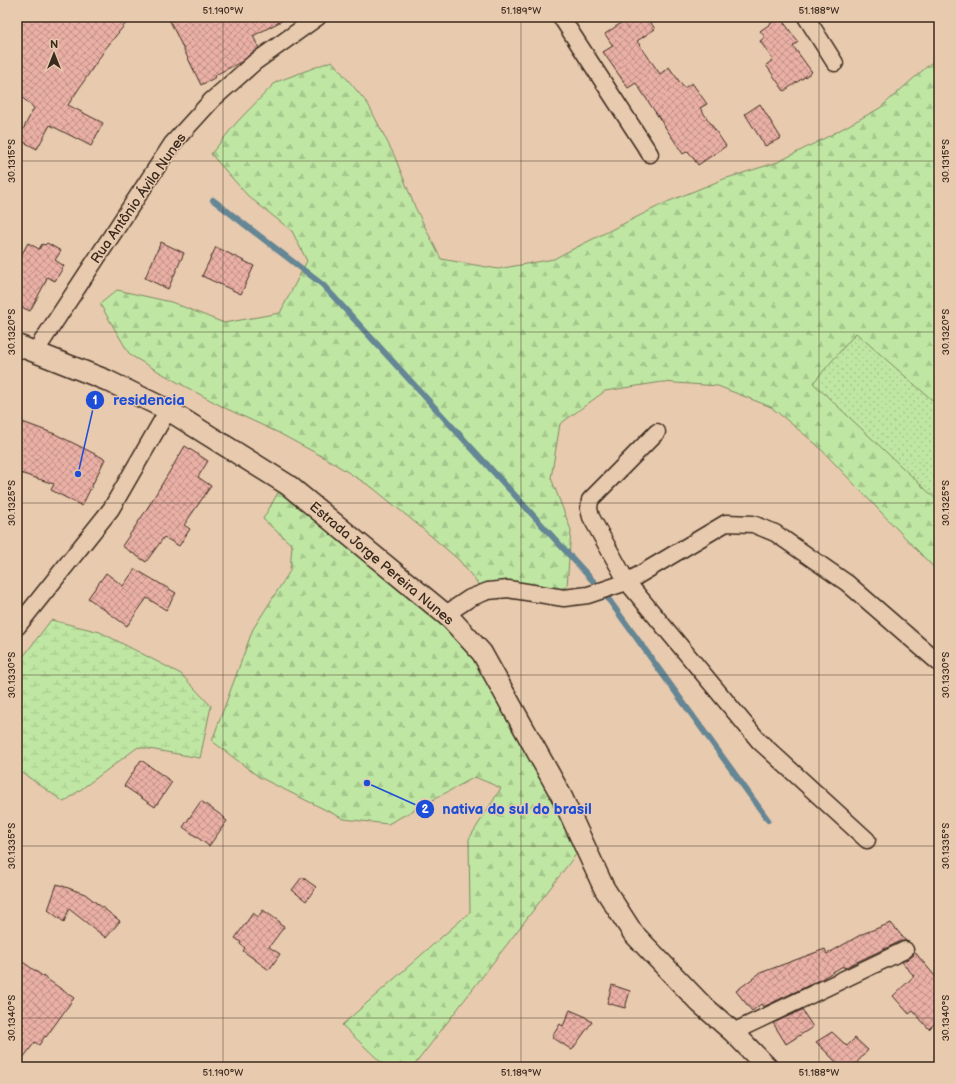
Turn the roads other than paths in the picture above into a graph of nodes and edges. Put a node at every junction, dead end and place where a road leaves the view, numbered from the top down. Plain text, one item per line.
1 (318, 17) edge
2 (561, 17) edge
3 (806, 17) edge
4 (835, 63) dead end
5 (650, 154) dead end
6 (26, 348) edge
7 (168, 410) junction
8 (657, 432) dead end
9 (628, 582) junction
10 (446, 614) junction
11 (17, 627) edge
12 (939, 663) edge
13 (867, 840) dead end
14 (905, 950) dead end
15 (733, 1032) junction
16 (767, 1067) edge

1 - 6 street, Rua Antônio Ávila Nunes
2 - 5 street
3 - 4 street
6 - 7 street, Estrada Jorge Pereira Nunes
7 - 10 street, Estrada Jorge Pereira Nunes
7 - 11 street
8 - 9 street
9 - 10 street
9 - 12 street
9 - 13 street
10 - 15 street, Estrada Jorge Pereira Nunes
14 - 15 street
15 - 16 street, Estrada Jorge Pereira Nunes

